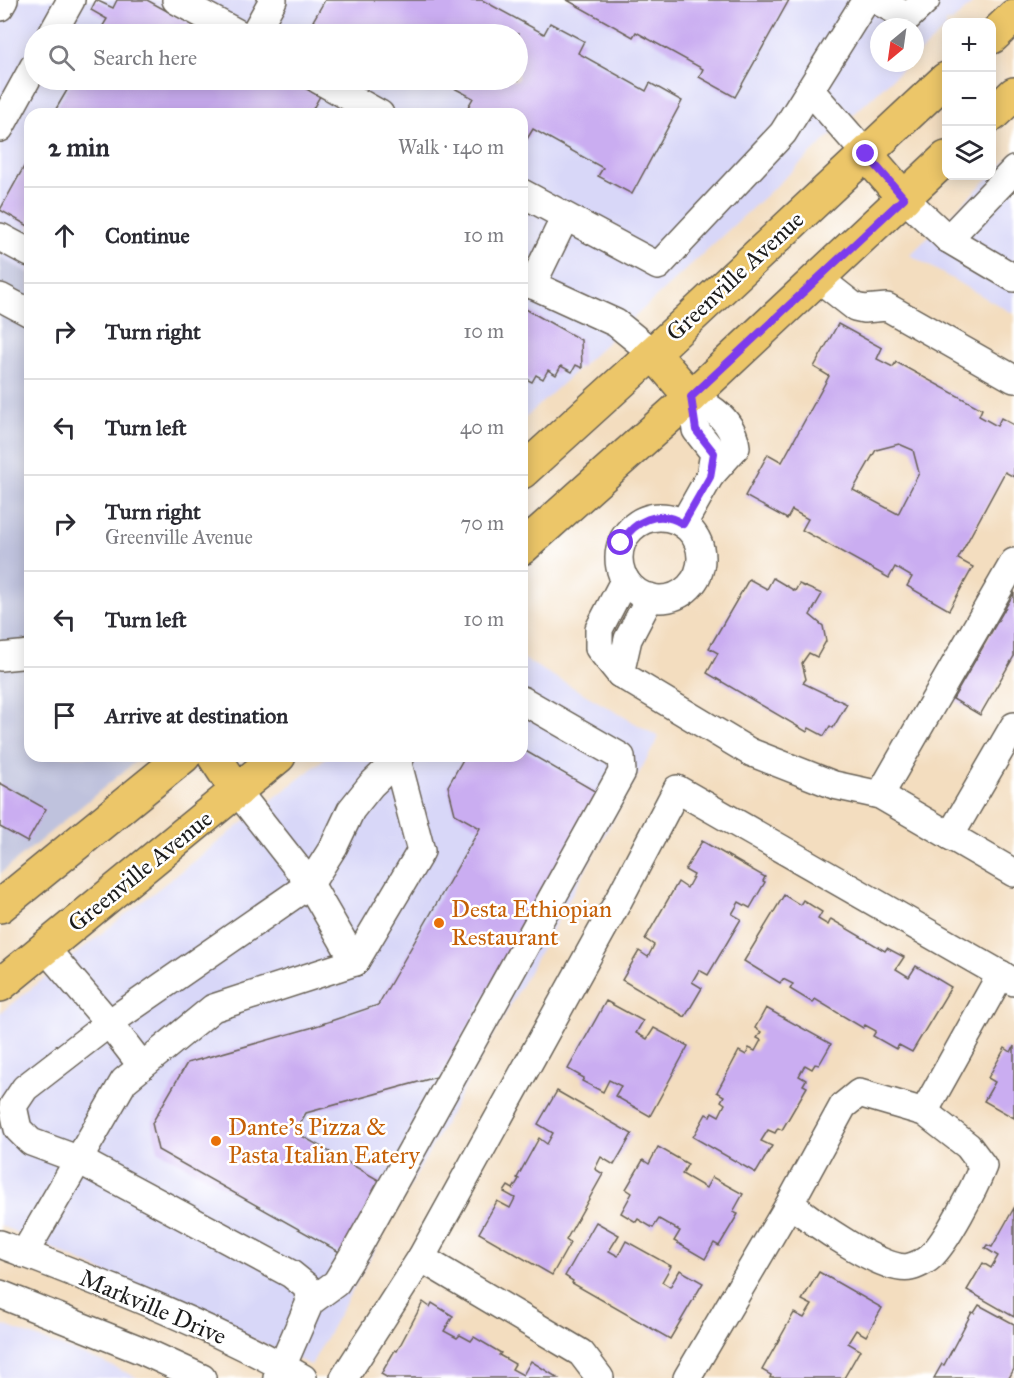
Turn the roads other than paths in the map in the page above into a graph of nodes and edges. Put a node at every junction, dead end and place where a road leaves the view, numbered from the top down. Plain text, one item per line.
1 (4, 0) edge
2 (71, 0) edge
3 (176, 0) edge
4 (273, 0) edge
5 (866, 0) edge
6 (876, 0) edge
7 (926, 0) edge
8 (0, 7) edge
9 (1014, 16) edge
10 (58, 24) edge
11 (220, 24) edge
12 (260, 24) edge
13 (996, 33) edge
14 (942, 83) edge
15 (24, 84) edge
16 (337, 90) edge
17 (810, 90) junction
18 (1014, 94) edge
19 (369, 108) edge
20 (996, 112) edge
21 (0, 128) edge
22 (866, 154) junction
23 (942, 162) edge
24 (1014, 170) edge
25 (528, 196) edge
26 (904, 198) junction
27 (565, 217) junction
28 (0, 237) edge
29 (948, 239) junction
30 (24, 251) edge
31 (818, 278) junction
32 (1014, 278) edge
33 (528, 280) edge
34 (528, 282) edge
35 (0, 297) edge
36 (24, 310) edge
37 (653, 353) junction
38 (1014, 379) edge
39 (691, 397) junction
40 (528, 467) edge
41 (683, 524) junction
42 (528, 544) edge
43 (1014, 562) edge
44 (625, 579) junction
45 (650, 597) junction
46 (24, 655) edge
47 (0, 657) edge
48 (620, 674) junction
49 (528, 703) edge
50 (1014, 726) edge
51 (177, 762) edge
52 (218, 762) edge
53 (272, 762) edge
54 (395, 762) edge
55 (400, 762) edge
56 (237, 791) junction
57 (880, 795) junction
58 (950, 836) junction
59 (1014, 873) edge
60 (310, 884) junction
61 (0, 906) edge
62 (45, 948) junction
63 (355, 962) junction
64 (1007, 978) edge
65 (0, 985) edge
66 (109, 1023) junction
67 (142, 1066) junction
68 (924, 1112) junction
69 (78, 1159) junction
70 (790, 1203) junction
71 (12, 1249) edge
72 (421, 1258) junction
73 (0, 1294) edge
74 (310, 1302) junction
75 (288, 1374) edge
76 (202, 1378) edge
77 (344, 1378) edge
78 (600, 1378) edge
79 (687, 1378) edge

1 - 8 street
2 - 10 street
3 - 11 street
4 - 12 street
5 - 17 street
6 - 7 street
9 - 13 main road
14 - 22 main road, Greenville Avenue
15 - 21 street
16 - 19 street
17 - 22 street
17 - 27 street
18 - 20 main road
22 - 26 main road
22 - 37 main road, Greenville Avenue
23 - 26 main road
24 - 29 street
25 - 27 street
26 - 29 street
26 - 31 main road
27 - 33 street
28 - 30 street
29 - 32 street
31 - 38 street
31 - 39 main road
34 - 37 street
35 - 36 street
37 - 39 main road
37 - 40 main road, Greenville Avenue
39 - 41 street
39 - 42 main road
41 - 44 street
41 - 45 street
43 - 57 street
44 - 45 street
44 - 48 street
45 - 48 street
46 - 47 street
48 - 57 street
49 - 74 street
50 - 58 street
51 - 61 main road
52 - 56 main road
53 - 56 main road, Greenville Avenue
54 - 60 street
55 - 63 street
56 - 60 street
56 - 62 main road, Greenville Avenue
57 - 58 street
58 - 59 street
60 - 63 street
60 - 66 street
62 - 65 main road, Greenville Avenue
62 - 66 street
63 - 67 street
64 - 68 street
64 - 72 street
66 - 67 street
66 - 69 street
67 - 69 street
68 - 70 street
68 - 70 street
69 - 71 street
69 - 74 street
70 - 79 street
71 - 75 street, Markville Drive
72 - 77 street
72 - 78 street
73 - 76 street, Markville Drive
74 - 75 street

